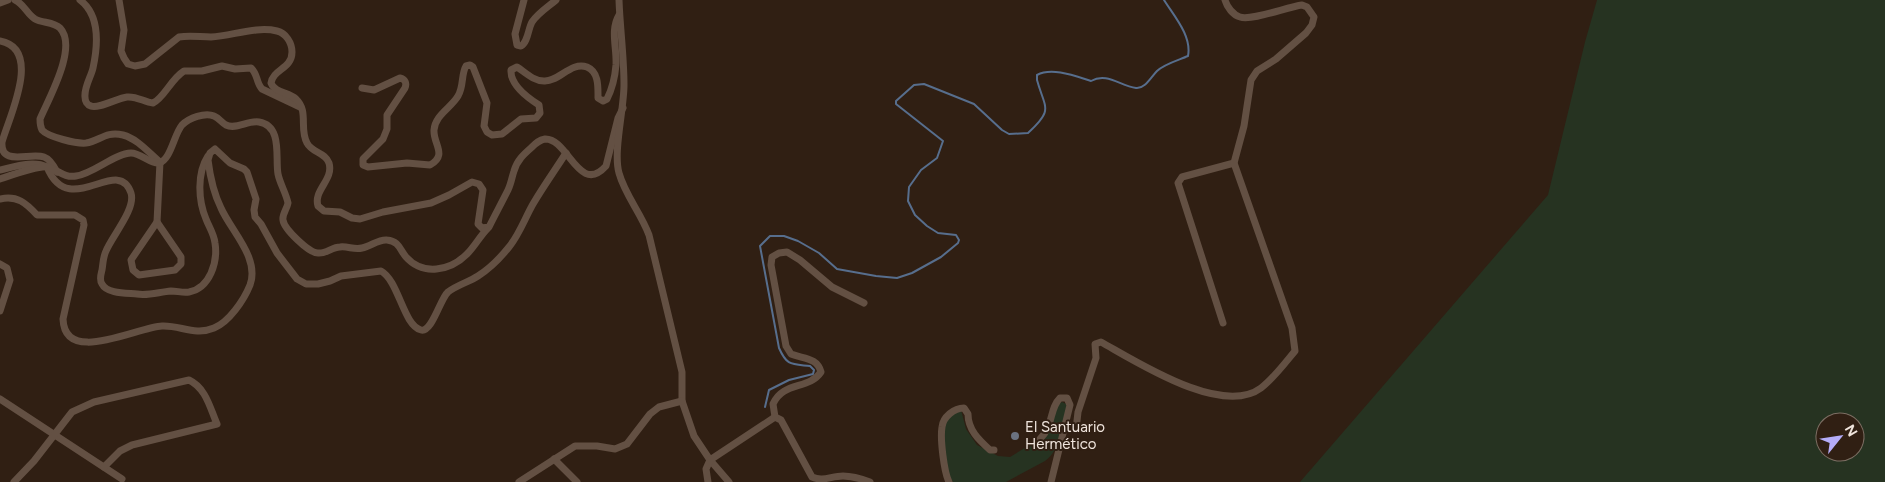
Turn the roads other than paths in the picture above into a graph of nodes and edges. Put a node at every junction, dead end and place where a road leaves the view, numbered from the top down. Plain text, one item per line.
1 (8, 0) edge
2 (16, 0) edge
3 (80, 0) edge
4 (120, 0) edge
5 (524, 0) edge
6 (556, 0) edge
7 (619, 0) edge
8 (1225, 0) edge
9 (0, 4) edge
10 (619, 16) junction
11 (0, 41) edge
12 (362, 88) dead end
13 (302, 108) junction
14 (623, 108) junction
15 (566, 153) junction
16 (208, 156) junction
17 (160, 162) junction
18 (1234, 163) junction
19 (47, 167) junction
20 (0, 170) edge
21 (58, 173) junction
22 (0, 179) edge
23 (0, 199) edge
24 (157, 222) junction
25 (488, 227) junction
26 (0, 264) edge
27 (864, 303) dead end
28 (0, 311) edge
29 (1223, 323) dead end
30 (0, 399) edge
31 (682, 401) junction
32 (775, 417) junction
33 (1077, 421) dead end
34 (55, 435) junction
35 (1040, 439) dead end
36 (994, 450) dead end
37 (554, 459) junction
38 (710, 460) junction
39 (104, 467) junction
40 (122, 479) dead end
41 (14, 482) edge
42 (519, 482) edge
43 (577, 482) edge
44 (708, 482) edge
45 (729, 482) edge
46 (870, 482) edge
47 (949, 482) edge
48 (1051, 482) edge

1 - 9 street
2 - 17 street
3 - 13 street
4 - 13 street
5 - 6 street
7 - 10 street
8 - 18 street
10 - 12 street
10 - 14 street
11 - 21 street
13 - 25 street
14 - 15 street
14 - 31 street
15 - 16 street
15 - 25 street
16 - 19 street
16 - 23 street
17 - 21 street
17 - 24 street
17 - 25 street
18 - 29 street
18 - 33 street
19 - 20 street
19 - 21 street
19 - 22 street
24 - 24 street
26 - 28 street
27 - 32 street
30 - 34 street
31 - 37 street
31 - 38 street
32 - 38 street
32 - 46 street
34 - 39 street
34 - 39 street
34 - 41 street
35 - 48 street
36 - 47 street
37 - 42 street
37 - 43 street
38 - 44 street
38 - 45 street
39 - 40 street

